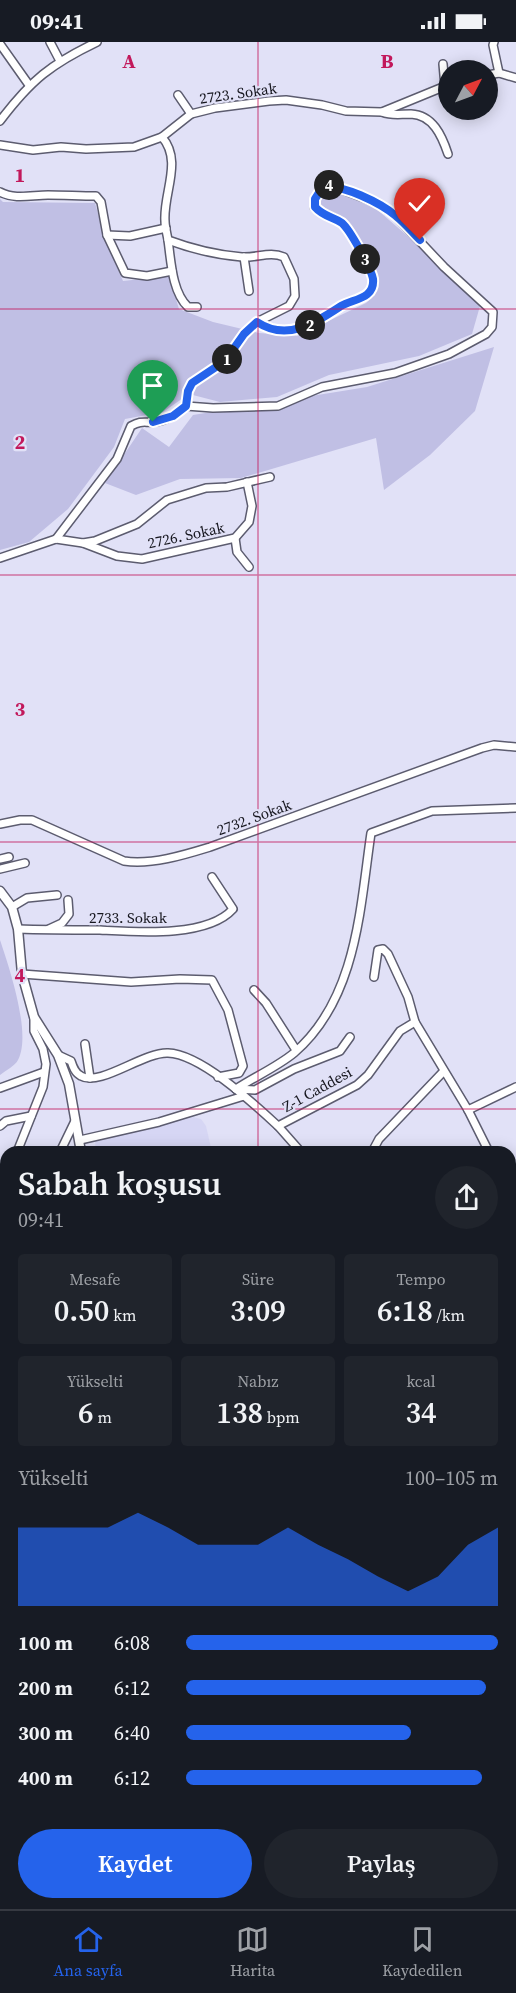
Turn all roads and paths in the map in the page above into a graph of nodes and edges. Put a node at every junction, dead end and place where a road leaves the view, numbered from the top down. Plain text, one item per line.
1 (50, 42) edge
2 (97, 42) edge
3 (494, 42) edge
4 (1, 43) edge
5 (60, 61) junction
6 (499, 73) joint
7 (516, 78) edge
8 (30, 85) junction
9 (438, 90) edge
10 (178, 95) dead end
11 (382, 112) junction
12 (190, 114) junction
13 (0, 121) edge
14 (162, 136) junction
15 (0, 145) edge
16 (448, 154) dead end
17 (0, 192) edge
18 (166, 228) junction
19 (107, 235) junction
20 (168, 240) junction
21 (244, 257) junction
22 (172, 271) junction
23 (249, 291) dead end
24 (197, 307) dead end
25 (257, 322) junction
26 (186, 406) junction
27 (270, 477) dead end
28 (247, 482) junction
29 (235, 538) junction
30 (56, 539) junction
31 (83, 543) junction
32 (0, 558) edge
33 (249, 567) dead end
34 (516, 747) edge
35 (516, 808) edge
36 (0, 824) edge
37 (9, 857) dead end
38 (0, 859) edge
39 (25, 863) dead end
40 (0, 869) edge
41 (212, 877) dead end
42 (0, 891) edge
43 (57, 895) dead end
44 (68, 900) dead end
45 (12, 907) junction
46 (18, 929) junction
47 (46, 930) junction
48 (22, 974) junction
49 (374, 977) dead end
50 (254, 990) dead end
51 (34, 1017) junction
52 (415, 1022) junction
53 (350, 1037) dead end
54 (85, 1044) dead end
55 (296, 1050) junction
56 (58, 1055) junction
57 (44, 1072) junction
58 (444, 1072) junction
59 (218, 1077) junction
60 (90, 1078) junction
61 (516, 1087) edge
62 (0, 1088) edge
63 (236, 1089) junction
64 (244, 1096) junction
65 (468, 1110) junction
66 (31, 1116) junction
67 (75, 1120) junction
68 (0, 1126) edge
69 (278, 1126) junction
70 (80, 1140) junction
71 (19, 1146) edge
72 (63, 1146) edge
73 (80, 1146) edge
74 (296, 1146) edge
75 (375, 1146) edge
76 (486, 1146) edge

1 - 5 street
2 - 5 street
3 - 6 street
4 - 8 street
5 - 8 street
6 - 7 street
8 - 13 street
9 - 11 street, 2723. Sokak
10 - 12 street
11 - 12 street, 2723. Sokak
11 - 16 street, 2723. Sokak
12 - 14 street, 2723. Sokak
14 - 15 street, 2723. Sokak
14 - 18 street
17 - 19 street
18 - 19 street
18 - 20 street
19 - 22 street
20 - 21 street
20 - 22 street
21 - 23 street
21 - 25 street
22 - 24 street
25 - 26 street
25 - 26 street
26 - 30 street
27 - 28 street, 2726. Sokak
28 - 29 street, 2726. Sokak
28 - 31 street, 2726. Sokak
29 - 31 street, 2726. Sokak
29 - 33 street
30 - 31 street, 2726. Sokak
30 - 32 street, 2726. Sokak
34 - 36 street, 2732. Sokak
35 - 55 street
37 - 38 street
39 - 40 street
41 - 47 street, 2733. Sokak
42 - 45 main road
43 - 45 street
44 - 47 street
45 - 46 main road
46 - 47 street, 2733. Sokak
46 - 48 main road
48 - 51 main road
48 - 59 street
49 - 52 street
50 - 55 street
51 - 56 main road
51 - 57 street
52 - 58 street
52 - 69 street, Z-1 Caddesi
53 - 63 street
54 - 60 street
55 - 63 street
56 - 60 street
56 - 67 main road
57 - 62 street
57 - 66 street
58 - 65 street
58 - 75 street
59 - 60 street, Z-1 Caddesi
59 - 63 street, Z-1 Caddesi
61 - 65 street
63 - 64 street, Z-1 Caddesi
64 - 69 street, Z-1 Caddesi
64 - 70 street
65 - 76 street
66 - 68 street
66 - 71 street
67 - 70 main road
67 - 72 street
69 - 74 street
70 - 73 main road

